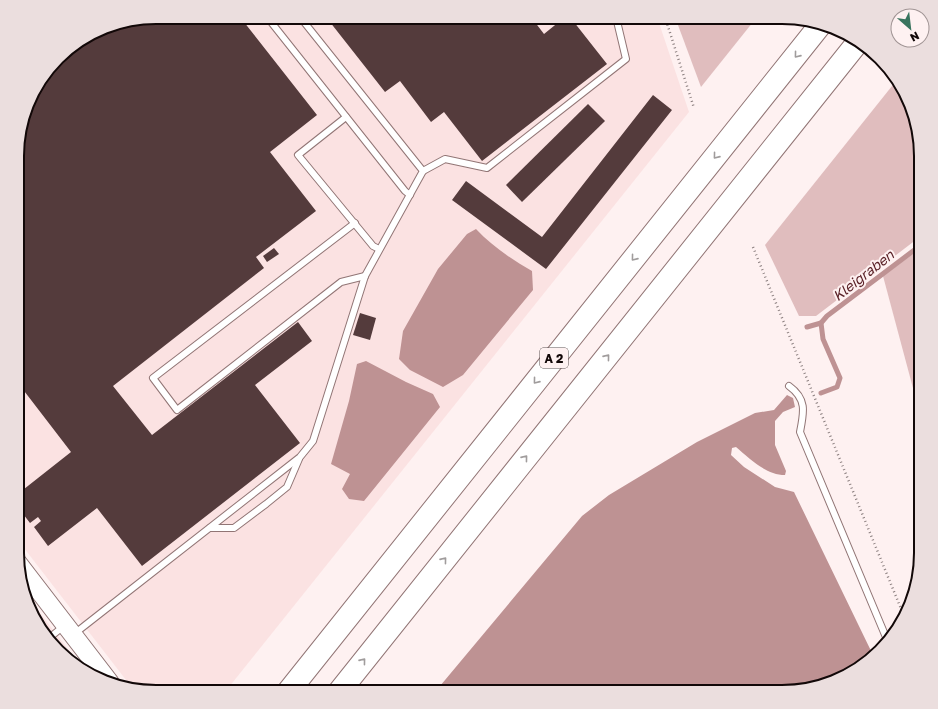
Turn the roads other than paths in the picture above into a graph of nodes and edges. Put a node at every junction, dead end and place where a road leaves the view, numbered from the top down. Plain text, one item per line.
1 (273, 24) edge
2 (306, 24) edge
3 (618, 24) edge
4 (817, 29) edge
5 (855, 46) edge
6 (346, 117) junction
7 (423, 171) junction
8 (410, 195) junction
9 (355, 223) junction
10 (379, 249) junction
11 (365, 276) junction
12 (789, 386) dead end
13 (300, 457) junction
14 (210, 528) junction
15 (26, 574) edge
16 (69, 630) junction
17 (885, 635) edge
18 (54, 636) edge
19 (102, 673) edge
20 (294, 685) edge
21 (344, 685) edge

1 - 6 lane
2 - 7 lane
3 - 7 lane
4 -> 20 highway, A 2
21 -> 5 highway
6 - 8 lane
6 - 9 lane
7 - 8 lane
8 - 10 lane
9 - 10 lane
9 - 11 lane
10 - 11 lane
11 - 13 lane
12 - 17 lane
13 - 14 lane
13 - 14 lane
14 - 16 lane
15 - 16 main road
16 - 18 lane
16 - 19 main road

